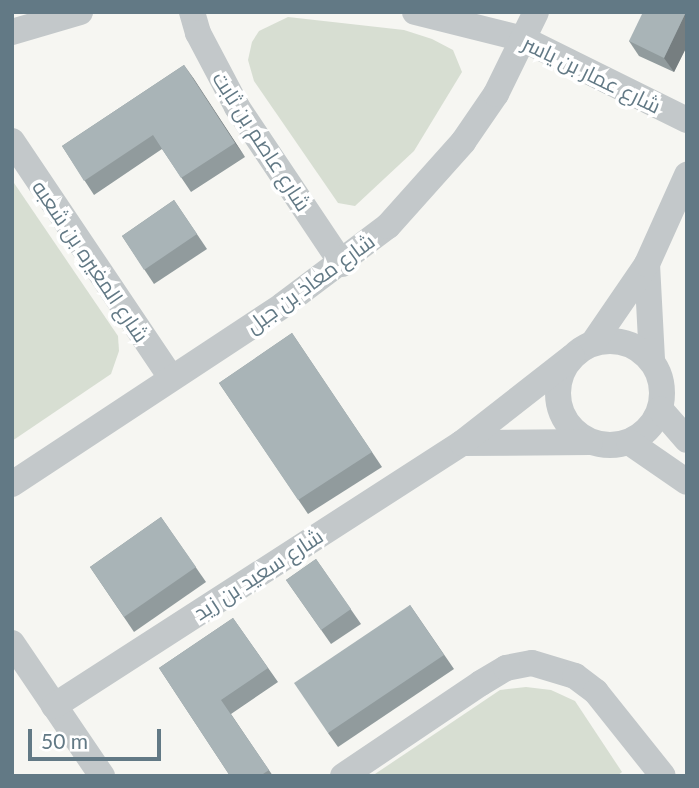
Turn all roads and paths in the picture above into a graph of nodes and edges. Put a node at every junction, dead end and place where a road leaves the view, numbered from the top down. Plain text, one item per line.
1 (80, 12) edge
2 (192, 12) edge
3 (415, 12) edge
4 (536, 12) edge
5 (12, 32) edge
6 (523, 39) junction
7 (687, 120) edge
8 (12, 141) edge
9 (687, 174) edge
10 (342, 264) junction
11 (647, 264) junction
12 (582, 350) junction
13 (652, 361) junction
14 (171, 379) junction
15 (660, 408) junction
16 (687, 440) edge
17 (590, 442) junction
18 (462, 443) junction
19 (629, 443) junction
20 (687, 482) edge
21 (12, 484) edge
22 (12, 643) edge
23 (54, 706) junction
24 (102, 776) edge
25 (343, 776) edge
26 (663, 776) edge

1 - 5 street
2 - 10 street, شارع عاصم بن ثابت
3 - 6 street, شارع عمار بن ياسر
4 - 6 street, شارع معاذ بن جبل
6 - 7 street, شارع عمار بن ياسر
6 - 10 street, شارع معاذ بن جبل
8 - 14 street, شارع المغيره بن شعبه
9 - 11 street, شارع سعيد بن زيد
10 - 14 street, شارع معاذ بن جبل
11 - 12 street, شارع سعيد بن زيد
11 - 13 street, شارع سعيد بن زيد
12 - 13 street
12 - 17 street
12 - 18 street, شارع سعيد بن زيد
13 - 15 street
14 - 21 street, شارع معاذ بن جبل
15 - 16 street
15 - 19 street
17 - 18 street
17 - 19 street
18 - 23 street, شارع سعيد بن زيد
19 - 20 street
22 - 23 street
23 - 24 street
25 - 26 street

